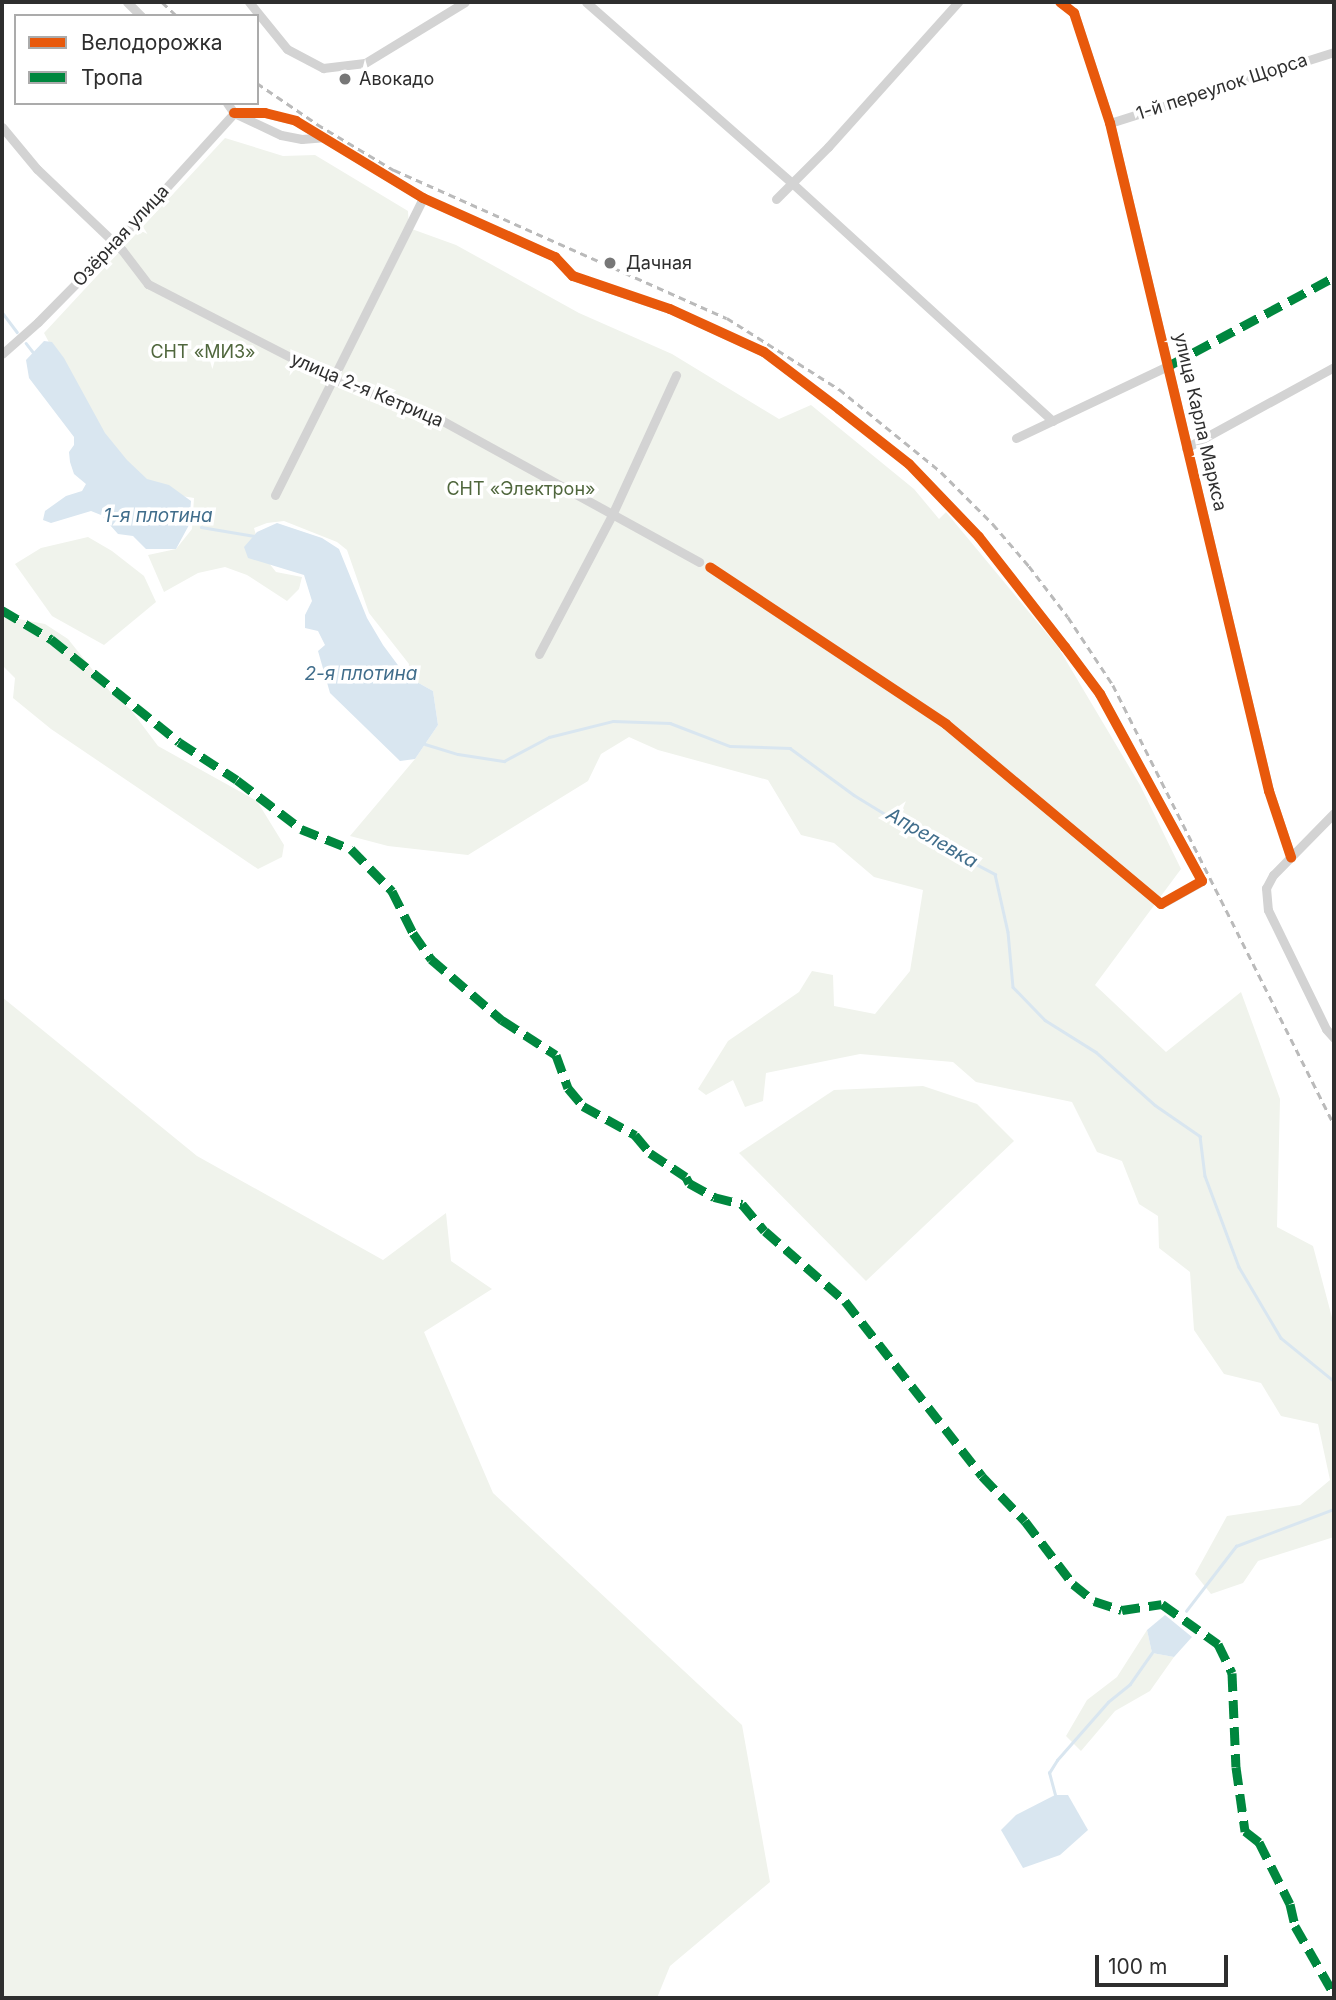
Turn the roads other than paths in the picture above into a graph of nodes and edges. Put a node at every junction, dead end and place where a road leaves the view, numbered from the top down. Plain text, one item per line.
1 (465, 2) edge
2 (586, 2) edge
3 (958, 2) edge
4 (1060, 2) edge
5 (259, 17) edge
6 (1334, 52) edge
7 (228, 105) edge
8 (234, 113) junction
9 (1110, 123) junction
10 (2, 127) edge
11 (323, 137) junction
12 (792, 183) junction
13 (423, 198) junction
14 (776, 199) dead end
15 (114, 244) junction
16 (2, 354) edge
17 (1170, 365) junction
18 (1334, 366) edge
19 (676, 375) dead end
20 (333, 379) junction
21 (1053, 421) junction
22 (1016, 438) dead end
23 (1186, 448) junction
24 (275, 495) dead end
25 (612, 515) junction
26 (699, 562) dead end
27 (710, 567) dead end
28 (539, 654) dead end
29 (1334, 813) edge
30 (1291, 857) junction
31 (1334, 1038) edge

1 - 5 street
2 - 12 street
3 - 12 street
4 - 9 street, улица Карла Маркса
6 - 9 street, 1-й переулок Щорса
7 - 8 street
8 - 11 street
8 - 11 street
8 - 15 street, Озёрная улица
9 - 17 street, улица Карла Маркса
10 - 15 street, улица 2-я Кетрица
11 - 13 street
12 - 14 street
12 - 21 street
13 - 20 street
13 - 27 street
15 - 16 street, Озёрная улица
15 - 20 street, улица 2-я Кетрица
17 - 21 street
17 - 23 street, улица Карла Маркса
18 - 23 street
19 - 25 street
20 - 24 street
20 - 25 street, улица 2-я Кетрица
21 - 22 street
23 - 30 street, улица Карла Маркса
25 - 26 street, улица 2-я Кетрица
25 - 28 street
29 - 30 street
30 - 31 street

